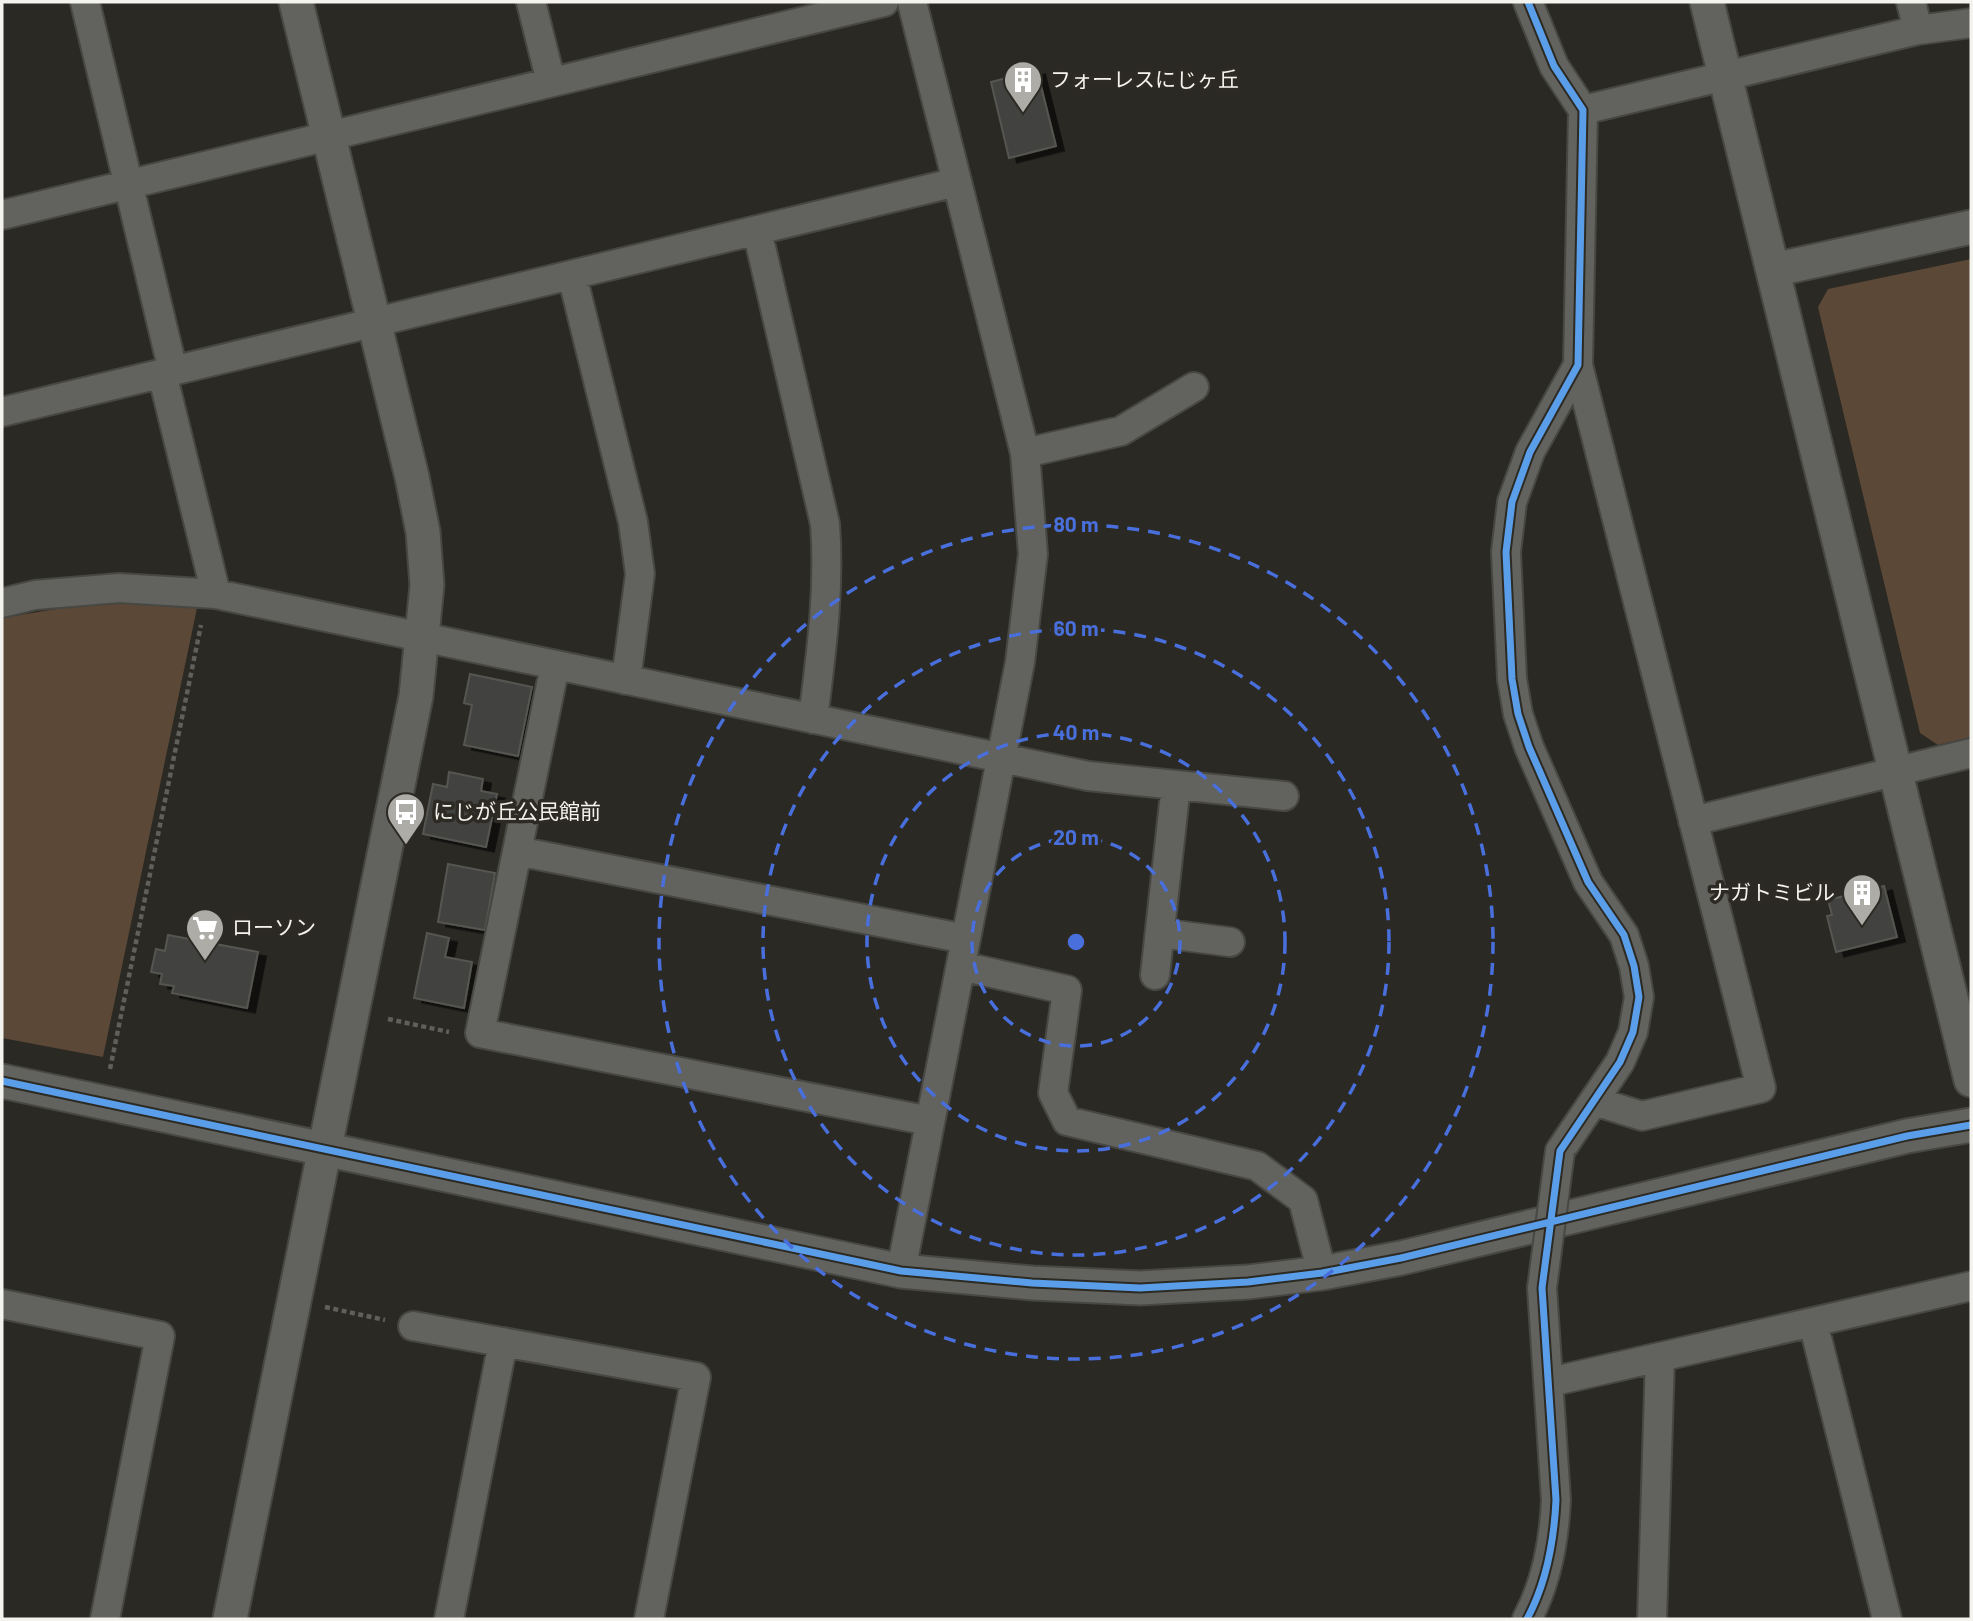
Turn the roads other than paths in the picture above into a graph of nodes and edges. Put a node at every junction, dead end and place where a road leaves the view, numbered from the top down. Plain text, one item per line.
1 (85, 2) edge
2 (296, 2) edge
3 (531, 2) edge
4 (884, 2) edge
5 (912, 2) edge
6 (1528, 2) edge
7 (1707, 2) edge
8 (1911, 2) edge
9 (1971, 23) edge
10 (1918, 30) junction
11 (1725, 74) junction
12 (551, 82) junction
13 (1583, 110) junction
14 (328, 136) junction
15 (957, 182) junction
16 (128, 184) junction
17 (2, 215) edge
18 (1971, 227) edge
19 (757, 230) junction
20 (1773, 270) junction
21 (572, 275) junction
22 (374, 323) junction
23 (1578, 365) junction
24 (168, 372) junction
25 (1194, 387) dead end
26 (2, 412) edge
27 (1025, 453) junction
28 (212, 594) junction
29 (2, 603) edge
30 (423, 638) junction
31 (555, 665) junction
32 (626, 680) junction
33 (813, 719) junction
34 (1971, 753) edge
35 (1001, 758) junction
36 (1896, 771) junction
37 (1175, 785) junction
38 (1284, 796) dead end
39 (1693, 821) junction
40 (517, 851) junction
41 (1160, 933) junction
42 (1230, 942) dead end
43 (963, 952) junction
44 (1155, 975) dead end
45 (1971, 1080) edge
46 (2, 1081) edge
47 (1594, 1101) junction
48 (930, 1121) junction
49 (1971, 1125) edge
50 (325, 1148) junction
51 (901, 1271) junction
52 (1322, 1273) junction
53 (1971, 1286) edge
54 (2, 1304) edge
55 (1813, 1322) junction
56 (413, 1326) road end
57 (503, 1342) junction
58 (1660, 1357) junction
59 (1550, 1382) junction
60 (105, 1619) edge
61 (230, 1619) edge
62 (449, 1619) edge
63 (649, 1619) edge
64 (1527, 1619) edge
65 (1652, 1619) edge
66 (1887, 1619) edge

1 - 16 street
2 - 14 street
3 - 12 street
4 - 12 street
5 - 15 street
6 - 13 street
7 - 11 street
8 - 10 street
9 - 10 street
10 - 11 street
11 - 13 street
11 - 20 street
12 - 14 street
13 - 23 street
14 - 16 street
14 - 22 street
15 - 19 street
15 - 27 street
16 - 17 street
16 - 24 street
18 - 20 street
19 - 21 street
19 - 33 street
20 - 36 street
21 - 22 street
21 - 32 street
22 - 24 street
22 - 30 street
23 - 39 street
23 - 47 street
24 - 26 street
24 - 28 street
25 - 27 street
27 - 35 street
28 - 29 street
28 - 30 street
30 - 31 street
30 - 50 street
31 - 32 street
31 - 40 street
32 - 33 street
33 - 35 street
34 - 36 street
35 - 37 street
35 - 43 street
36 - 39 street
36 - 45 street
37 - 38 street
37 - 41 street
39 - 47 street
40 - 43 street
40 - 48 street
41 - 42 street
41 - 44 street
43 - 48 street
43 - 52 street
46 - 50 street
47 - 59 street, bridge
48 - 51 street
49 - 52 street
50 - 51 street
50 - 61 street
51 - 52 street
53 - 55 street
54 - 60 street
55 - 58 street
55 - 66 street
56 - 57 street
57 - 62 street
57 - 63 street
58 - 59 street
58 - 65 street
59 - 64 street

